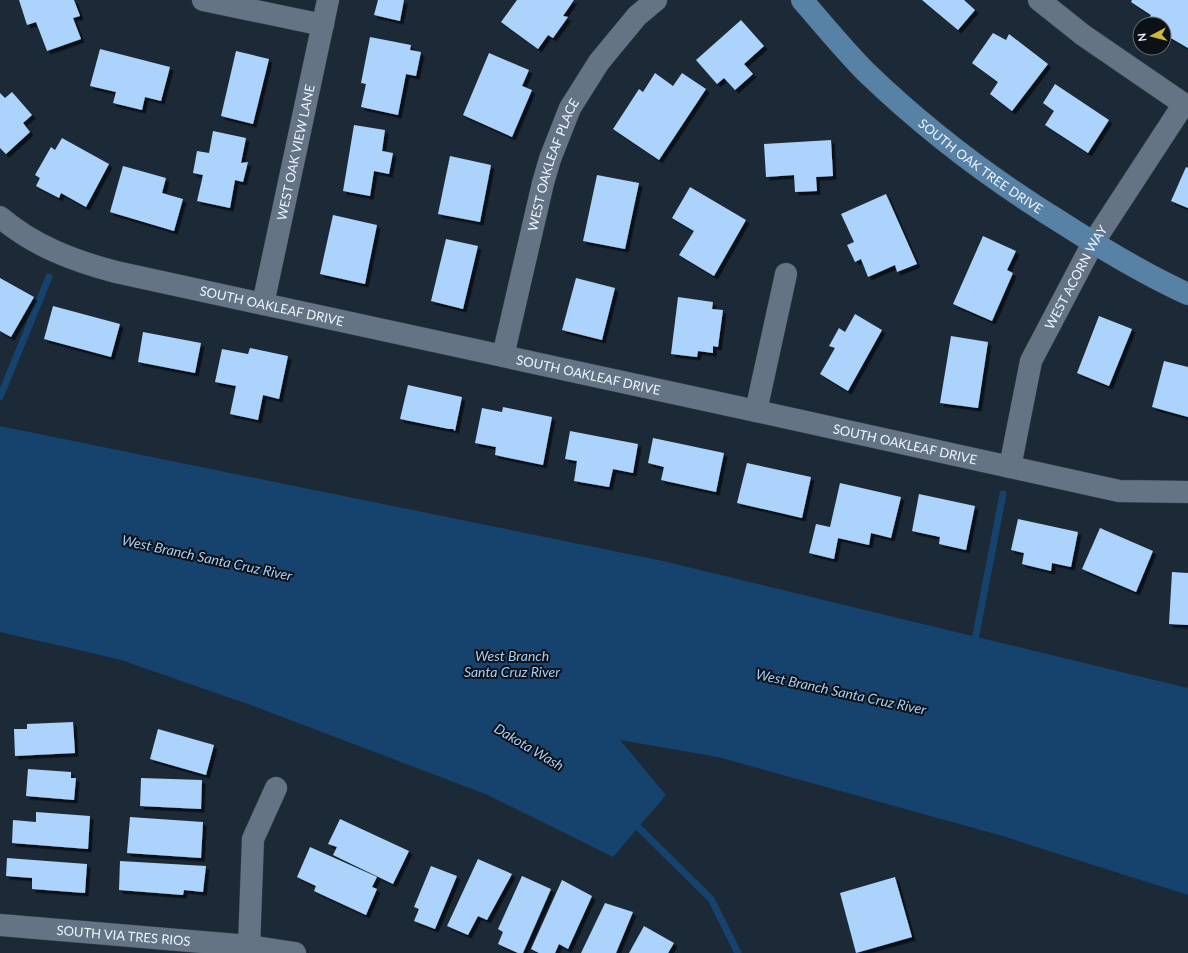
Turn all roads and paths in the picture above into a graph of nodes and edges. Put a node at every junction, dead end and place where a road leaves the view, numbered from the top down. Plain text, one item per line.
1 (202, 0) edge
2 (328, 0) edge
3 (656, 0) edge
4 (802, 0) edge
5 (1040, 0) edge
6 (323, 25) junction
7 (1185, 106) edge
8 (0, 218) edge
9 (1093, 243) junction
10 (786, 274) dead end
11 (1188, 294) edge
12 (263, 304) junction
13 (503, 356) junction
14 (756, 411) junction
15 (1010, 467) junction
16 (1188, 492) edge
17 (276, 788) dead end
18 (0, 925) edge
19 (249, 946) junction
20 (295, 953) edge

1 - 6 street
2 - 6 street, WEST OAK VIEW LANE
3 - 13 street, WEST OAKLEAF PLACE
4 - 9 street, SOUTH OAK TREE DRIVE
5 - 7 street
6 - 12 street, WEST OAK VIEW LANE
7 - 9 street, WEST ACORN WAY
8 - 12 street, SOUTH OAKLEAF DRIVE
9 - 11 street, SOUTH OAK TREE DRIVE
9 - 15 street, WEST ACORN WAY
10 - 14 street
12 - 13 street, SOUTH OAKLEAF DRIVE
13 - 14 street, SOUTH OAKLEAF DRIVE
14 - 15 street, SOUTH OAKLEAF DRIVE
15 - 16 street, SOUTH OAKLEAF DRIVE
17 - 19 street
18 - 19 street, SOUTH VIA TRES RIOS
19 - 20 street, SOUTH VIA TRES RIOS

